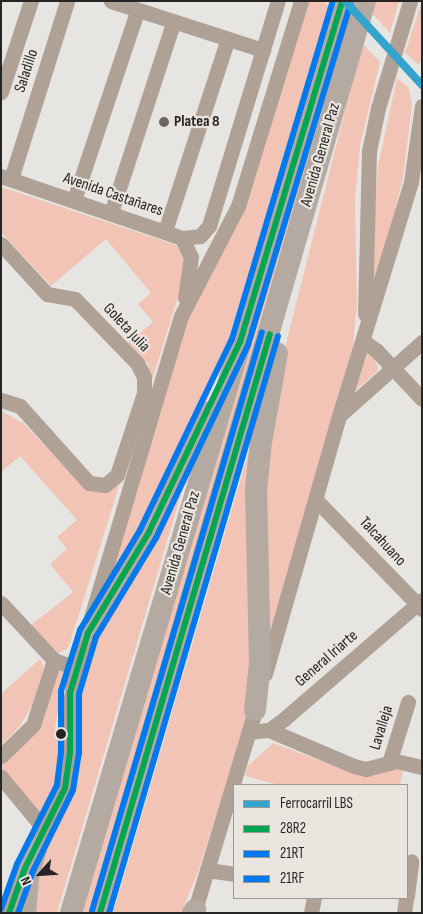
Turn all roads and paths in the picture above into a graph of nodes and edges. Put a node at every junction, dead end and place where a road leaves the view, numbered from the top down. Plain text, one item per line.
1 (31, 1) edge
2 (67, 1) edge
3 (111, 1) edge
4 (278, 1) edge
5 (301, 1) edge
6 (342, 1) edge
7 (365, 1) edge
8 (410, 1) edge
9 (137, 12) junction
10 (173, 23) junction
11 (227, 41) junction
12 (263, 50) junction
13 (1, 92) edge
14 (422, 106) edge
15 (6, 178) edge
16 (416, 184) edge
17 (74, 200) junction
18 (111, 212) junction
19 (165, 231) junction
20 (182, 238) junction
21 (1, 244) edge
22 (293, 254) junction
23 (181, 316) junction
24 (363, 338) junction
25 (240, 342) junction
26 (422, 342) edge
27 (393, 368) junction
28 (1, 400) edge
29 (422, 400) edge
30 (339, 416) junction
31 (316, 500) junction
32 (1, 603) edge
33 (420, 604) edge
34 (88, 633) junction
35 (54, 660) junction
36 (76, 668) junction
37 (408, 702) dead end
38 (255, 710) junction
39 (269, 730) junction
40 (249, 732) junction
41 (1, 756) edge
42 (389, 763) junction
43 (422, 767) edge
44 (1, 777) edge
45 (233, 784) edge
46 (233, 785) edge
47 (41, 838) junction
48 (413, 859) edge
49 (207, 870) junction
50 (233, 874) edge
51 (408, 890) edge
52 (408, 896) edge
53 (422, 897) edge
54 (314, 899) edge
55 (406, 899) edge
56 (194, 912) edge
57 (9, 913) edge
58 (25, 913) edge
59 (72, 913) edge
60 (100, 913) edge
61 (312, 913) edge
62 (404, 913) edge

1 - 13 street
2 - 15 street, Saladillo
3 - 9 street
4 - 12 street
5 - 23 street
6 - 25 highway, Avenida General Paz
7 - 22 highway, Avenida General Paz
8 - 24 street
9 - 10 street
9 - 17 street
10 - 11 street
10 - 18 street
11 - 12 street
11 - 19 street
12 - 20 street
14 - 16 street
15 - 17 street, Avenida Castañares
16 - 24 street
17 - 18 street, Avenida Castañares
18 - 19 street, Avenida Castañares
19 - 20 street, Avenida Castañares
20 - 23 street
21 - 28 street, Goleta Julia
22 - 38 highway
22 - 60 highway, Avenida General Paz
23 - 34 street
24 - 27 street
24 - 30 street
25 - 34 highway
25 - 59 highway, Avenida General Paz
26 - 27 street
27 - 29 street
27 - 30 street
30 - 31 street
31 - 33 street, Talcahuano
31 - 38 street
32 - 35 street
33 - 39 street, General Iriarte
34 - 36 street
35 - 36 street
35 - 41 street
36 - 47 street
37 - 42 street, Lavalleja
38 - 40 street
39 - 40 street
39 - 42 street
40 - 45 street
42 - 43 street
44 - 47 street
46 - 49 street
47 - 57 street
47 - 58 highway
48 - 51 street
49 - 50 street
49 - 56 street
52 - 53 street
54 - 61 street
55 - 62 street

